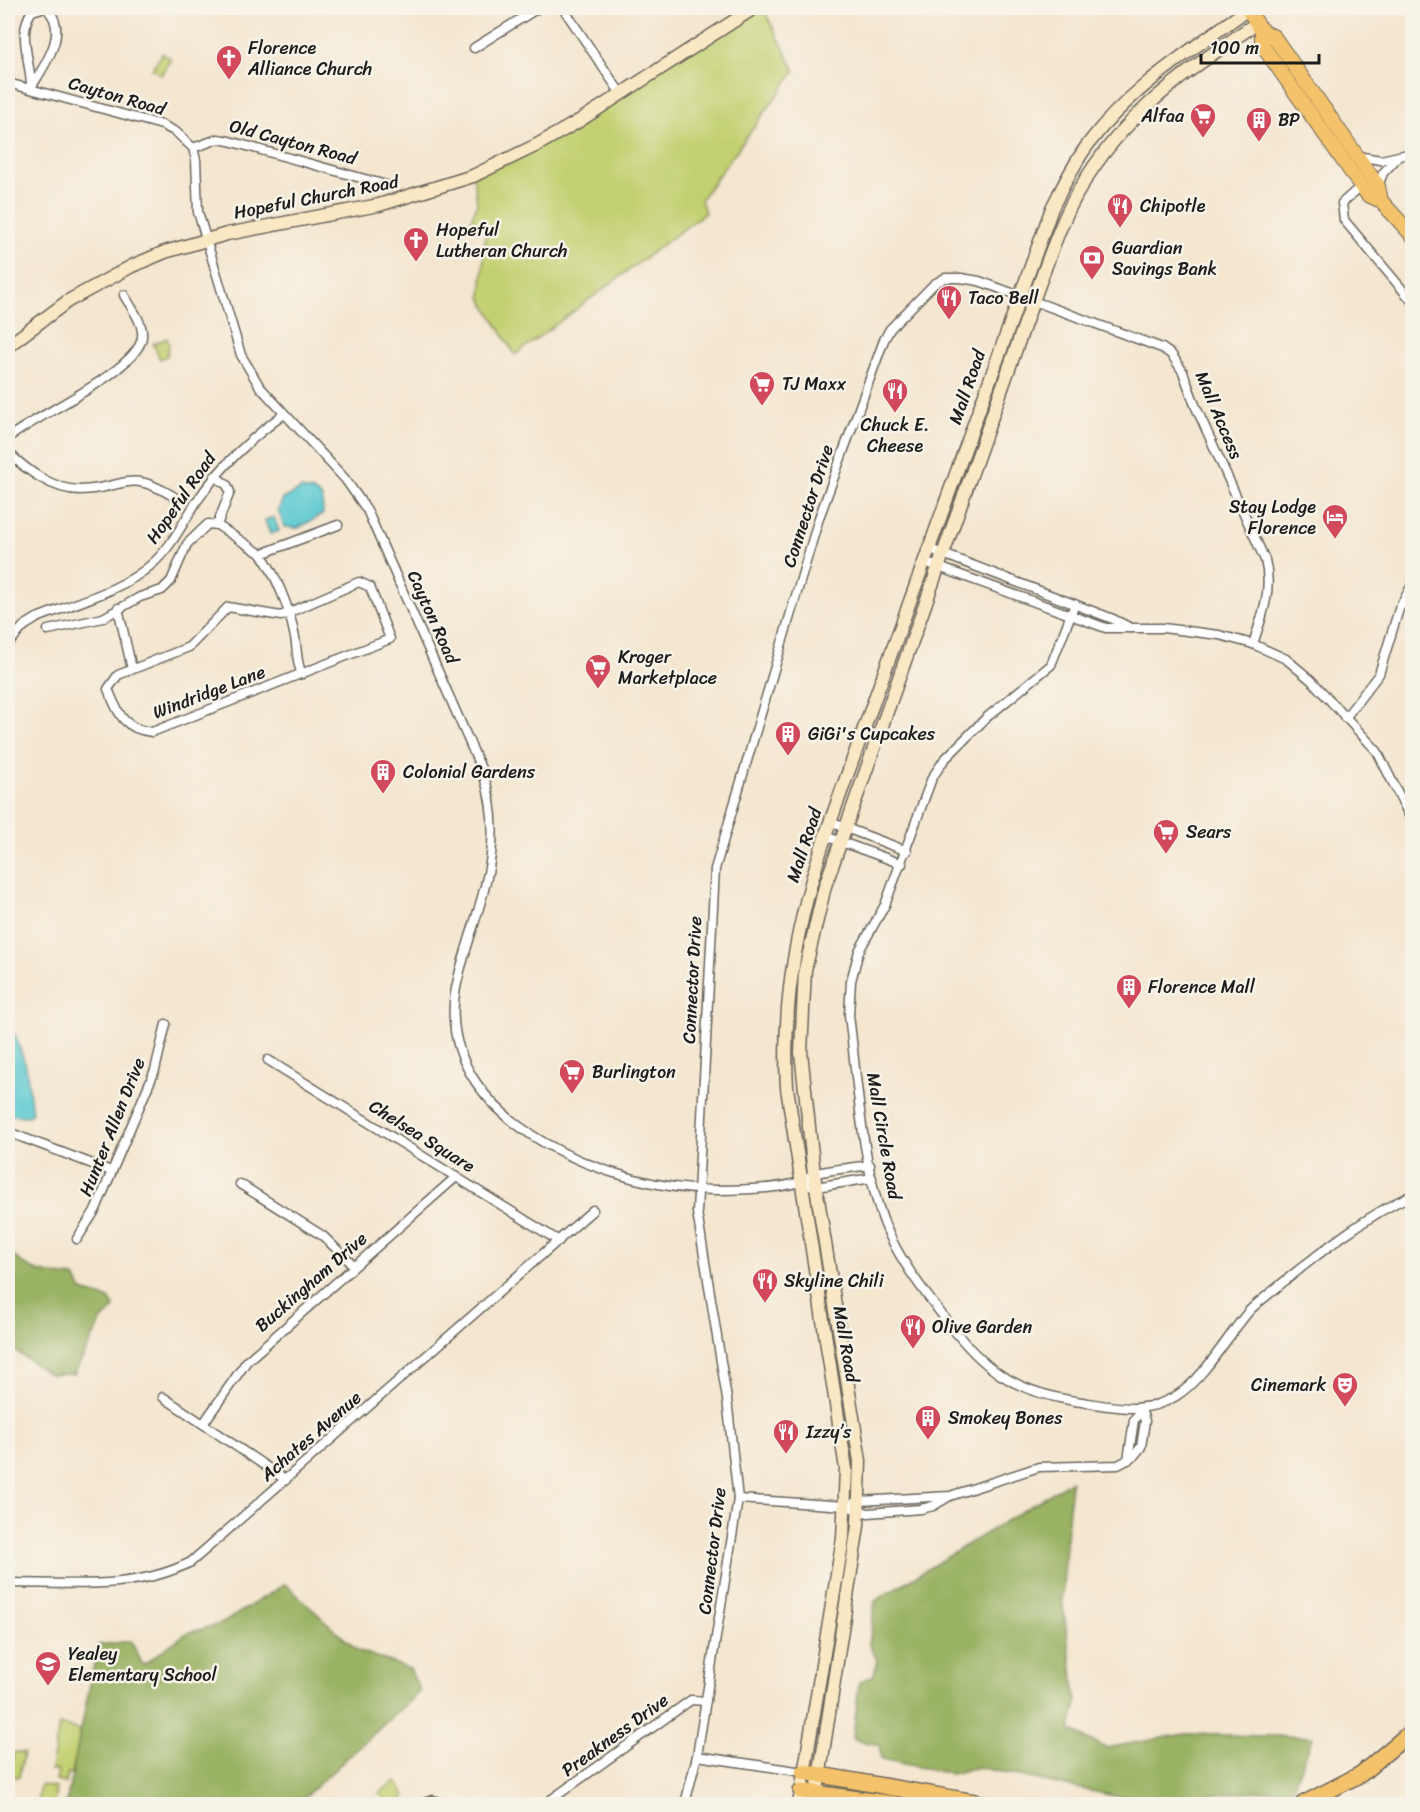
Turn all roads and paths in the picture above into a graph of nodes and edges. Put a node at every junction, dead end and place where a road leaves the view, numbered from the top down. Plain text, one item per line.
1 (46, 8) edge
2 (70, 8) edge
3 (538, 8) edge
4 (563, 8) edge
5 (754, 8) edge
6 (1248, 8) edge
7 (1260, 27) junction
8 (474, 48) dead end
9 (8, 83) edge
10 (31, 88) junction
11 (621, 94) junction
12 (193, 148) junction
13 (1413, 153) edge
14 (1355, 156) junction
15 (1398, 158) junction
16 (386, 185) dead end
17 (1361, 186) junction
18 (1378, 186) junction
19 (1381, 201) junction
20 (1413, 235) edge
21 (206, 239) junction
22 (124, 295) dead end
23 (1018, 296) junction
24 (1033, 301) junction
25 (1413, 301) edge
26 (8, 346) edge
27 (284, 414) junction
28 (8, 438) edge
29 (8, 452) edge
30 (215, 476) junction
31 (173, 496) dead end
32 (217, 525) junction
33 (338, 525) dead end
34 (930, 549) junction
35 (261, 554) junction
36 (944, 555) junction
37 (925, 562) junction
38 (939, 568) junction
39 (1413, 585) edge
40 (1074, 604) junction
41 (118, 608) junction
42 (287, 612) junction
43 (1071, 615) junction
44 (48, 630) dead end
45 (1135, 630) junction
46 (8, 644) edge
47 (1252, 644) junction
48 (132, 669) junction
49 (302, 674) junction
50 (1345, 718) junction
51 (1413, 821) edge
52 (830, 822) junction
53 (845, 828) junction
54 (825, 836) junction
55 (841, 842) junction
56 (906, 851) junction
57 (902, 864) junction
58 (166, 1024) dead end
59 (268, 1060) dead end
60 (8, 1132) edge
61 (870, 1165) junction
62 (111, 1171) junction
63 (814, 1174) junction
64 (456, 1177) junction
65 (873, 1178) junction
66 (800, 1182) junction
67 (240, 1184) dead end
68 (816, 1187) junction
69 (698, 1190) junction
70 (1413, 1196) edge
71 (593, 1210) dead end
72 (77, 1239) dead end
73 (559, 1241) junction
74 (354, 1266) junction
75 (163, 1397) dead end
76 (1141, 1409) junction
77 (202, 1424) junction
78 (286, 1480) junction
79 (738, 1498) junction
80 (846, 1506) junction
81 (859, 1507) junction
82 (8, 1583) edge
83 (706, 1701) junction
84 (1413, 1731) edge
85 (697, 1756) junction
86 (803, 1773) junction
87 (820, 1775) junction
88 (808, 1798) edge
89 (420, 1804) edge
90 (447, 1804) edge
91 (545, 1804) edge
92 (685, 1804) edge
93 (895, 1804) edge
94 (987, 1804) edge
95 (1303, 1804) edge

1 - 2 street
1 - 10 street
1 - 10 street
3 - 8 street
4 - 11 street
5 - 11 main road, Hopeful Church Road
6 - 7 main road
6 - 23 main road, Mall Road
7 - 14 main road
7 - 17 main road
7 - 24 main road, Mall Road
9 - 10 street, Cayton Road
10 - 12 street, Cayton Road
11 - 21 main road, Hopeful Church Road
12 - 16 street, Old Cayton Road
12 - 21 street, Cayton Road
13 - 15 street
14 - 15 street
14 - 18 main road
15 - 18 street
17 - 19 main road
17 - 25 street
18 - 19 main road
19 - 20 main road
21 - 26 main road, Hopeful Church Road
21 - 27 street, Cayton Road
22 - 28 street
23 - 24 street, Mall Access
23 - 34 main road, Mall Road
23 - 69 street, Connector Drive
24 - 36 main road, Mall Road
24 - 47 street, Mall Access
27 - 30 street, Hopeful Road
27 - 69 street, Cayton Road
29 - 31 street
30 - 32 street
30 - 46 street, Hopeful Road
32 - 35 street
32 - 41 street
33 - 35 street
34 - 36 street
34 - 37 main road, Mall Road
35 - 42 street
36 - 38 main road, Mall Road
36 - 40 street
37 - 38 street
37 - 52 main road, Mall Road
38 - 43 street
38 - 53 main road, Mall Road
39 - 50 street
40 - 43 street, Mall Circle Road
40 - 45 street
41 - 44 street
41 - 48 street
42 - 48 street, Windridge Lane
42 - 49 street
42 - 49 street, Windridge Lane
43 - 45 street
43 - 56 street, Mall Circle Road
45 - 47 street
47 - 50 street
48 - 49 street, Windridge Lane
50 - 51 street
52 - 53 street
52 - 54 main road, Mall Road
53 - 55 main road, Mall Road
53 - 56 street
54 - 55 street
54 - 66 main road, Mall Road
55 - 57 street
55 - 63 main road, Mall Road
56 - 57 street, Mall Circle Road
57 - 61 street, Mall Circle Road
58 - 62 street, Hunter Allen Drive
59 - 64 street, Chelsea Square
60 - 62 street
61 - 63 street
61 - 65 street, Mall Circle Road
62 - 72 street, Hunter Allen Drive
63 - 66 street
63 - 68 main road, Mall Road
64 - 73 street, Chelsea Square
64 - 74 street, Buckingham Drive
65 - 68 street
65 - 76 street, Mall Circle Road
66 - 68 street
66 - 69 street, Cayton Road
66 - 80 main road, Mall Road
67 - 74 street
68 - 81 main road, Mall Road
69 - 79 street, Connector Drive
70 - 76 street, Mall Circle Road
71 - 73 street, Achates Avenue
73 - 78 street, Achates Avenue
74 - 77 street, Buckingham Drive
75 - 77 street
76 - 81 street
77 - 78 street
78 - 82 street, Achates Avenue
79 - 80 street
79 - 83 street, Connector Drive
80 - 81 street
80 - 86 main road, Mall Road
81 - 87 main road, Mall Road
83 - 85 street, Connector Drive
83 - 91 street, Preakness Drive
84 - 95 highway
85 - 86 street
85 - 92 street, Connector Drive
86 - 87 highway
86 - 88 main road, Mall Road
87 - 88 main road, Mall Road
87 - 94 highway
88 - 93 highway
89 - 90 street

